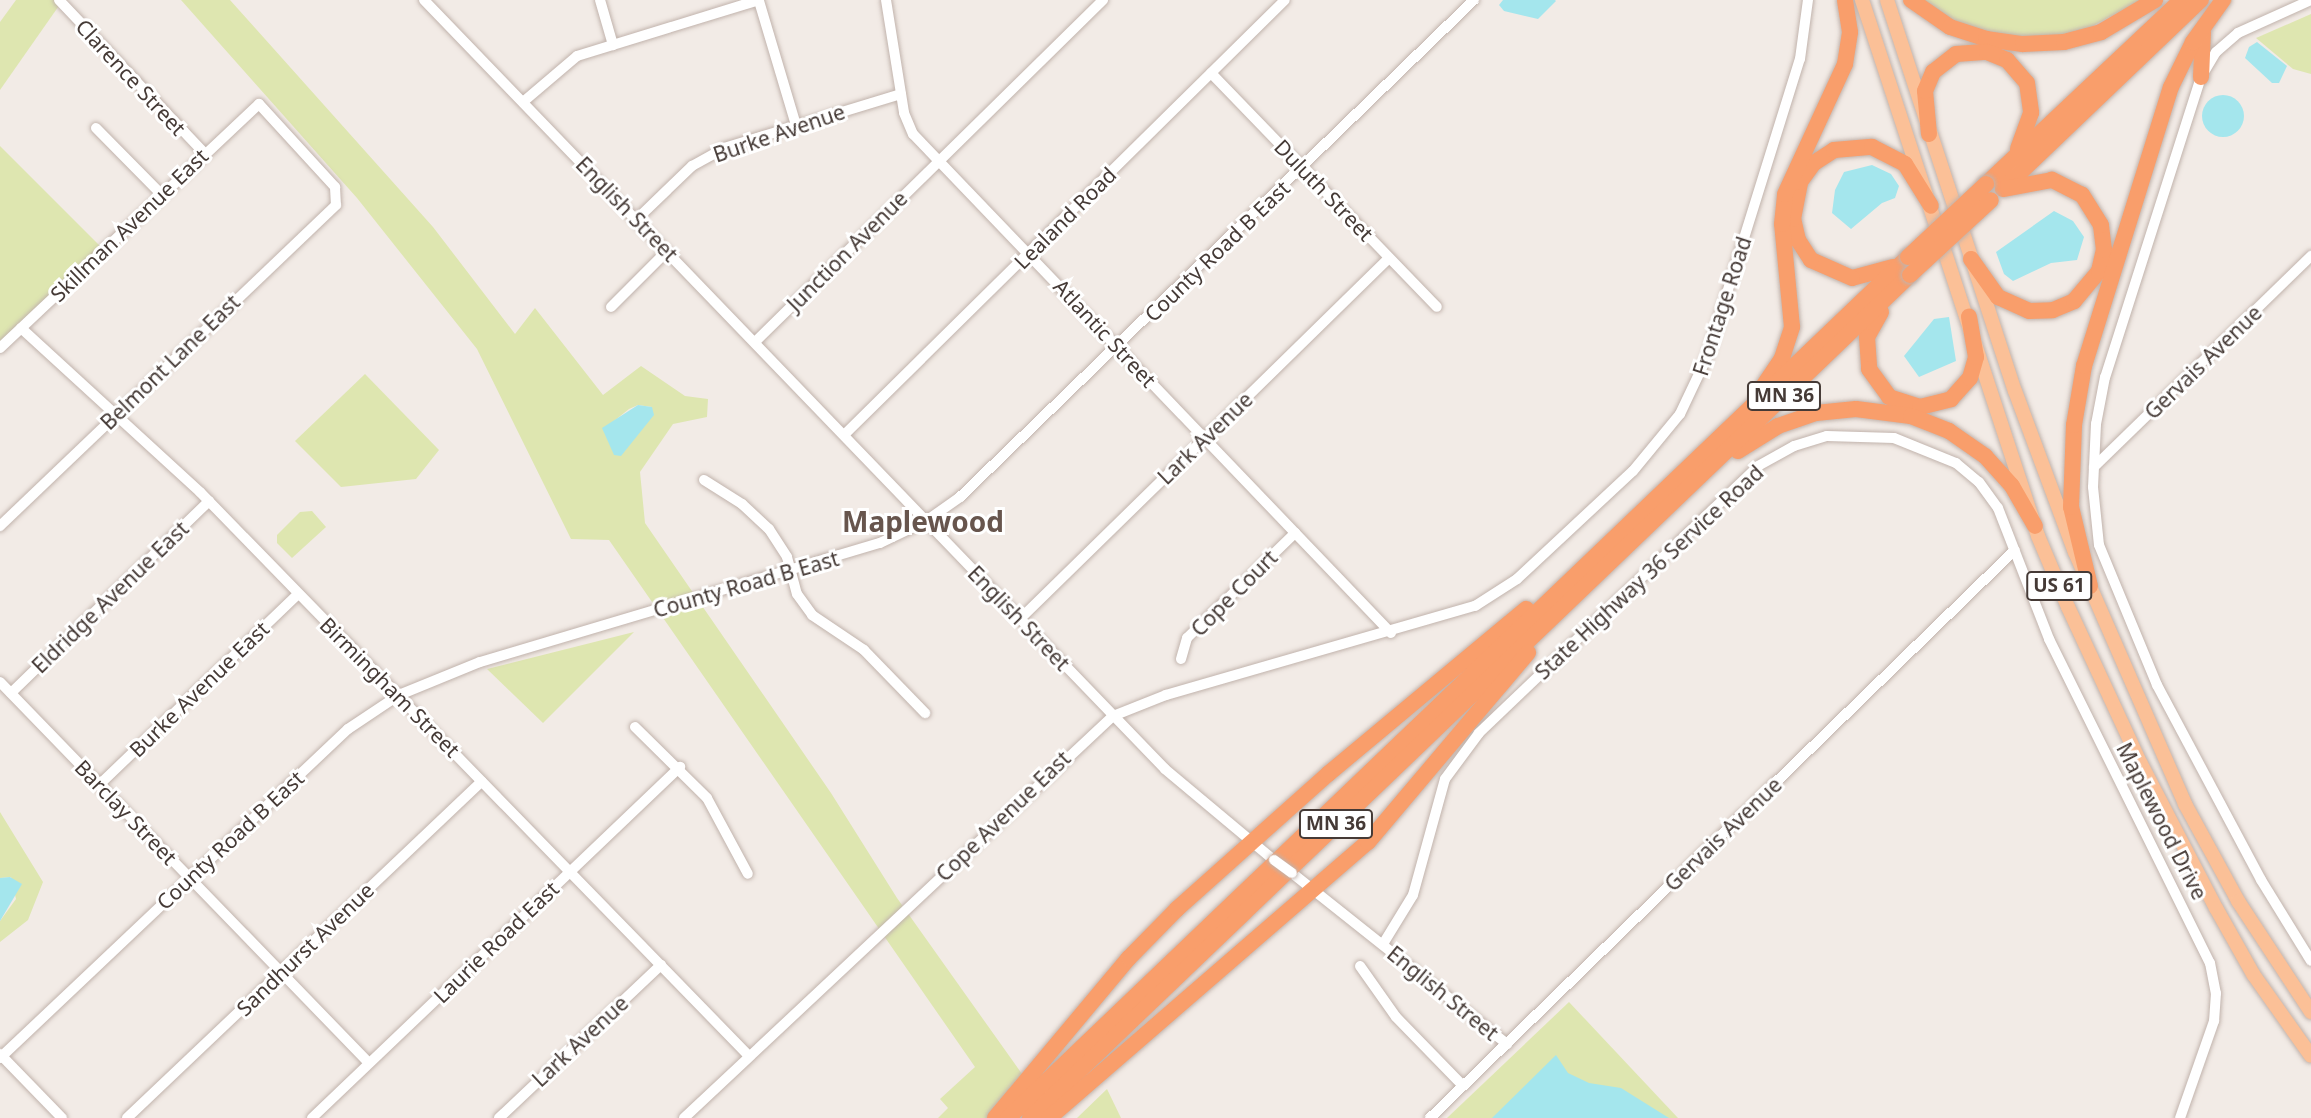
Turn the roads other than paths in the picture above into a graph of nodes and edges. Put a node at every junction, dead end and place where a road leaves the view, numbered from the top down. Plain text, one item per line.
1 (59, 0) edge
2 (424, 0) edge
3 (600, 0) edge
4 (886, 0) edge
5 (1103, 0) edge
6 (1285, 0) edge
7 (1474, 0) edge
8 (1808, 0) edge
9 (1845, 0) edge
10 (1862, 0) edge
11 (1887, 0) edge
12 (1911, 0) edge
13 (2155, 0) edge
14 (2181, 0) edge
15 (2201, 0) edge
16 (2222, 0) edge
17 (2311, 0) edge
18 (759, 1) edge
19 (2205, 23) junction
20 (613, 45) junction
21 (1211, 73) junction
22 (2201, 77) junction
23 (901, 94) junction
24 (523, 102) junction
25 (796, 125) junction
26 (96, 128) dead end
27 (1929, 134) junction
28 (204, 153) junction
29 (938, 161) junction
30 (2007, 165) junction
31 (1303, 167) junction
32 (1993, 191) junction
33 (161, 194) junction
34 (338, 197) joint
35 (1931, 206) junction
36 (636, 220) junction
37 (667, 251) junction
38 (1029, 253) junction
39 (2311, 256) edge
40 (1389, 258) junction
41 (1971, 259) junction
42 (1907, 265) junction
43 (611, 307) dead end
44 (1437, 307) dead end
45 (1969, 317) junction
46 (21, 328) junction
47 (755, 342) junction
48 (1119, 347) junction
49 (0, 348) edge
50 (115, 416) junction
51 (844, 435) junction
52 (1204, 439) junction
53 (1717, 439) junction
54 (2094, 467) junction
55 (704, 480) dead end
56 (209, 501) junction
57 (1657, 516) junction
58 (926, 521) junction
59 (0, 526) edge
60 (2035, 526) junction
61 (1642, 530) junction
62 (1295, 533) junction
63 (2015, 550) junction
64 (1581, 568) junction
65 (789, 571) junction
66 (2090, 586) junction
67 (298, 594) junction
68 (1020, 619) junction
69 (1391, 633) junction
70 (1181, 659) dead end
71 (0, 682) edge
72 (11, 693) junction
73 (399, 695) junction
74 (925, 713) dead end
75 (1113, 716) junction
76 (635, 727) dead end
77 (680, 767) junction
78 (482, 781) junction
79 (99, 785) junction
80 (1255, 846) junction
81 (570, 872) junction
82 (748, 874) dead end
83 (190, 878) junction
84 (1309, 886) junction
85 (1383, 944) junction
86 (2311, 961) edge
87 (661, 965) junction
88 (1360, 966) dead end
89 (281, 972) junction
90 (2311, 1012) edge
91 (1507, 1044) junction
92 (1, 1056) edge
93 (749, 1056) junction
94 (2311, 1056) edge
95 (369, 1063) junction
96 (1462, 1086) junction
97 (62, 1118) edge
98 (127, 1118) edge
99 (312, 1118) edge
100 (499, 1118) edge
101 (684, 1118) edge
102 (995, 1118) edge
103 (1008, 1118) edge
104 (1030, 1118) edge
105 (1049, 1118) edge
106 (1430, 1118) edge
107 (2180, 1118) edge

1 - 28 street, Clarence Street
2 - 24 street, English Street
3 - 20 street
4 - 23 street, Atlantic Street
5 - 29 street, Junction Avenue
6 - 21 street, Lealand Road
7 - 31 street, County Road B East
8 - 69 street, Frontage Road
9 - 53 highway
10 - 35 main road, US 61
11 - 27 main road, US 61
12 - 13 highway
14 - 30 highway, MN 36
15 - 32 highway, MN 36
16 - 19 highway
17 - 22 street
18 - 20 street
18 - 25 street
19 - 22 highway
19 - 66 highway
20 - 24 street
21 - 31 street, Duluth Street
21 - 38 street, Lealand Road
22 - 54 street
23 - 25 street, Burke Avenue
23 - 29 street, Atlantic Street
24 - 36 street, English Street
25 - 36 street, Burke Avenue
26 - 33 street
27 - 30 highway
27 - 41 main road, US 61
28 - 33 street, Skillman Avenue East
28 - 34 street, Skillman Avenue East
29 - 38 street, Atlantic Street
29 - 47 street, Junction Avenue
30 - 32 highway, MN 36
31 - 40 street, Duluth Street
31 - 48 street, County Road B East
32 - 41 highway
32 - 42 highway, MN 36, bridge
33 - 46 street, Skillman Avenue East
34 - 50 street, Belmont Lane East
35 - 42 highway
35 - 45 main road, US 61
36 - 37 street, English Street
37 - 43 street
37 - 47 street, English Street
38 - 48 street, Atlantic Street
38 - 51 street, Lealand Road
39 - 54 street, Gervais Avenue
40 - 44 street, Duluth Street
40 - 52 street, Lark Avenue
41 - 66 main road, US 61
42 - 45 highway
42 - 53 highway, MN 36
42 - 57 highway, MN 36
45 - 60 main road, US 61
46 - 49 street, Skillman Avenue East
46 - 50 street, Birmingham Street
47 - 51 street, English Street
48 - 52 street, Atlantic Street
48 - 58 street, County Road B East
50 - 56 street, Birmingham Street
50 - 59 street, Belmont Lane East
51 - 58 street, English Street
52 - 62 street, Atlantic Street
52 - 68 street, Lark Avenue
53 - 64 highway, MN 36
54 - 86 street
55 - 65 street
56 - 67 street, Birmingham Street
56 - 72 street, Eldridge Avenue East
57 - 60 highway
57 - 61 highway, MN 36
58 - 65 street, County Road B East
58 - 68 street, English Street
60 - 94 main road, US 61
61 - 84 highway
61 - 104 highway, MN 36
62 - 69 street, Atlantic Street
62 - 70 street, Cope Court
63 - 85 street, State Highway 36 Service Road
63 - 91 street, Gervais Avenue
63 - 107 street, Maplewood Drive
64 - 80 highway
64 - 103 highway, MN 36
65 - 73 street, County Road B East
65 - 74 street
66 - 90 main road, US 61
67 - 73 street, Birmingham Street
67 - 79 street, Burke Avenue East
68 - 75 street, English Street
69 - 75 street, Cope Avenue East
71 - 72 street, Barclay Street
72 - 79 street, Barclay Street
73 - 78 street, Birmingham Street
73 - 83 street, County Road B East
75 - 80 street, English Street
75 - 93 street, Cope Avenue East
76 - 77 street
77 - 81 street, Laurie Road East
77 - 82 street
78 - 81 street, Birmingham Street
78 - 89 street, Sandhurst Avenue
79 - 83 street, Barclay Street
80 - 84 street, English Street, bridge
80 - 102 highway
81 - 87 street, Birmingham Street
81 - 95 street, Laurie Road East
83 - 89 street, Barclay Street
83 - 92 street, County Road B East
84 - 85 street, English Street
84 - 105 highway
85 - 91 street, English Street
87 - 93 street, Birmingham Street
87 - 100 street, Lark Avenue
88 - 96 street
89 - 95 street, Barclay Street
89 - 98 street, Sandhurst Avenue
91 - 96 street, Gervais Avenue
92 - 97 street
93 - 101 street, Cope Avenue East
95 - 99 street, Laurie Road East
96 - 106 street, Gervais Avenue

